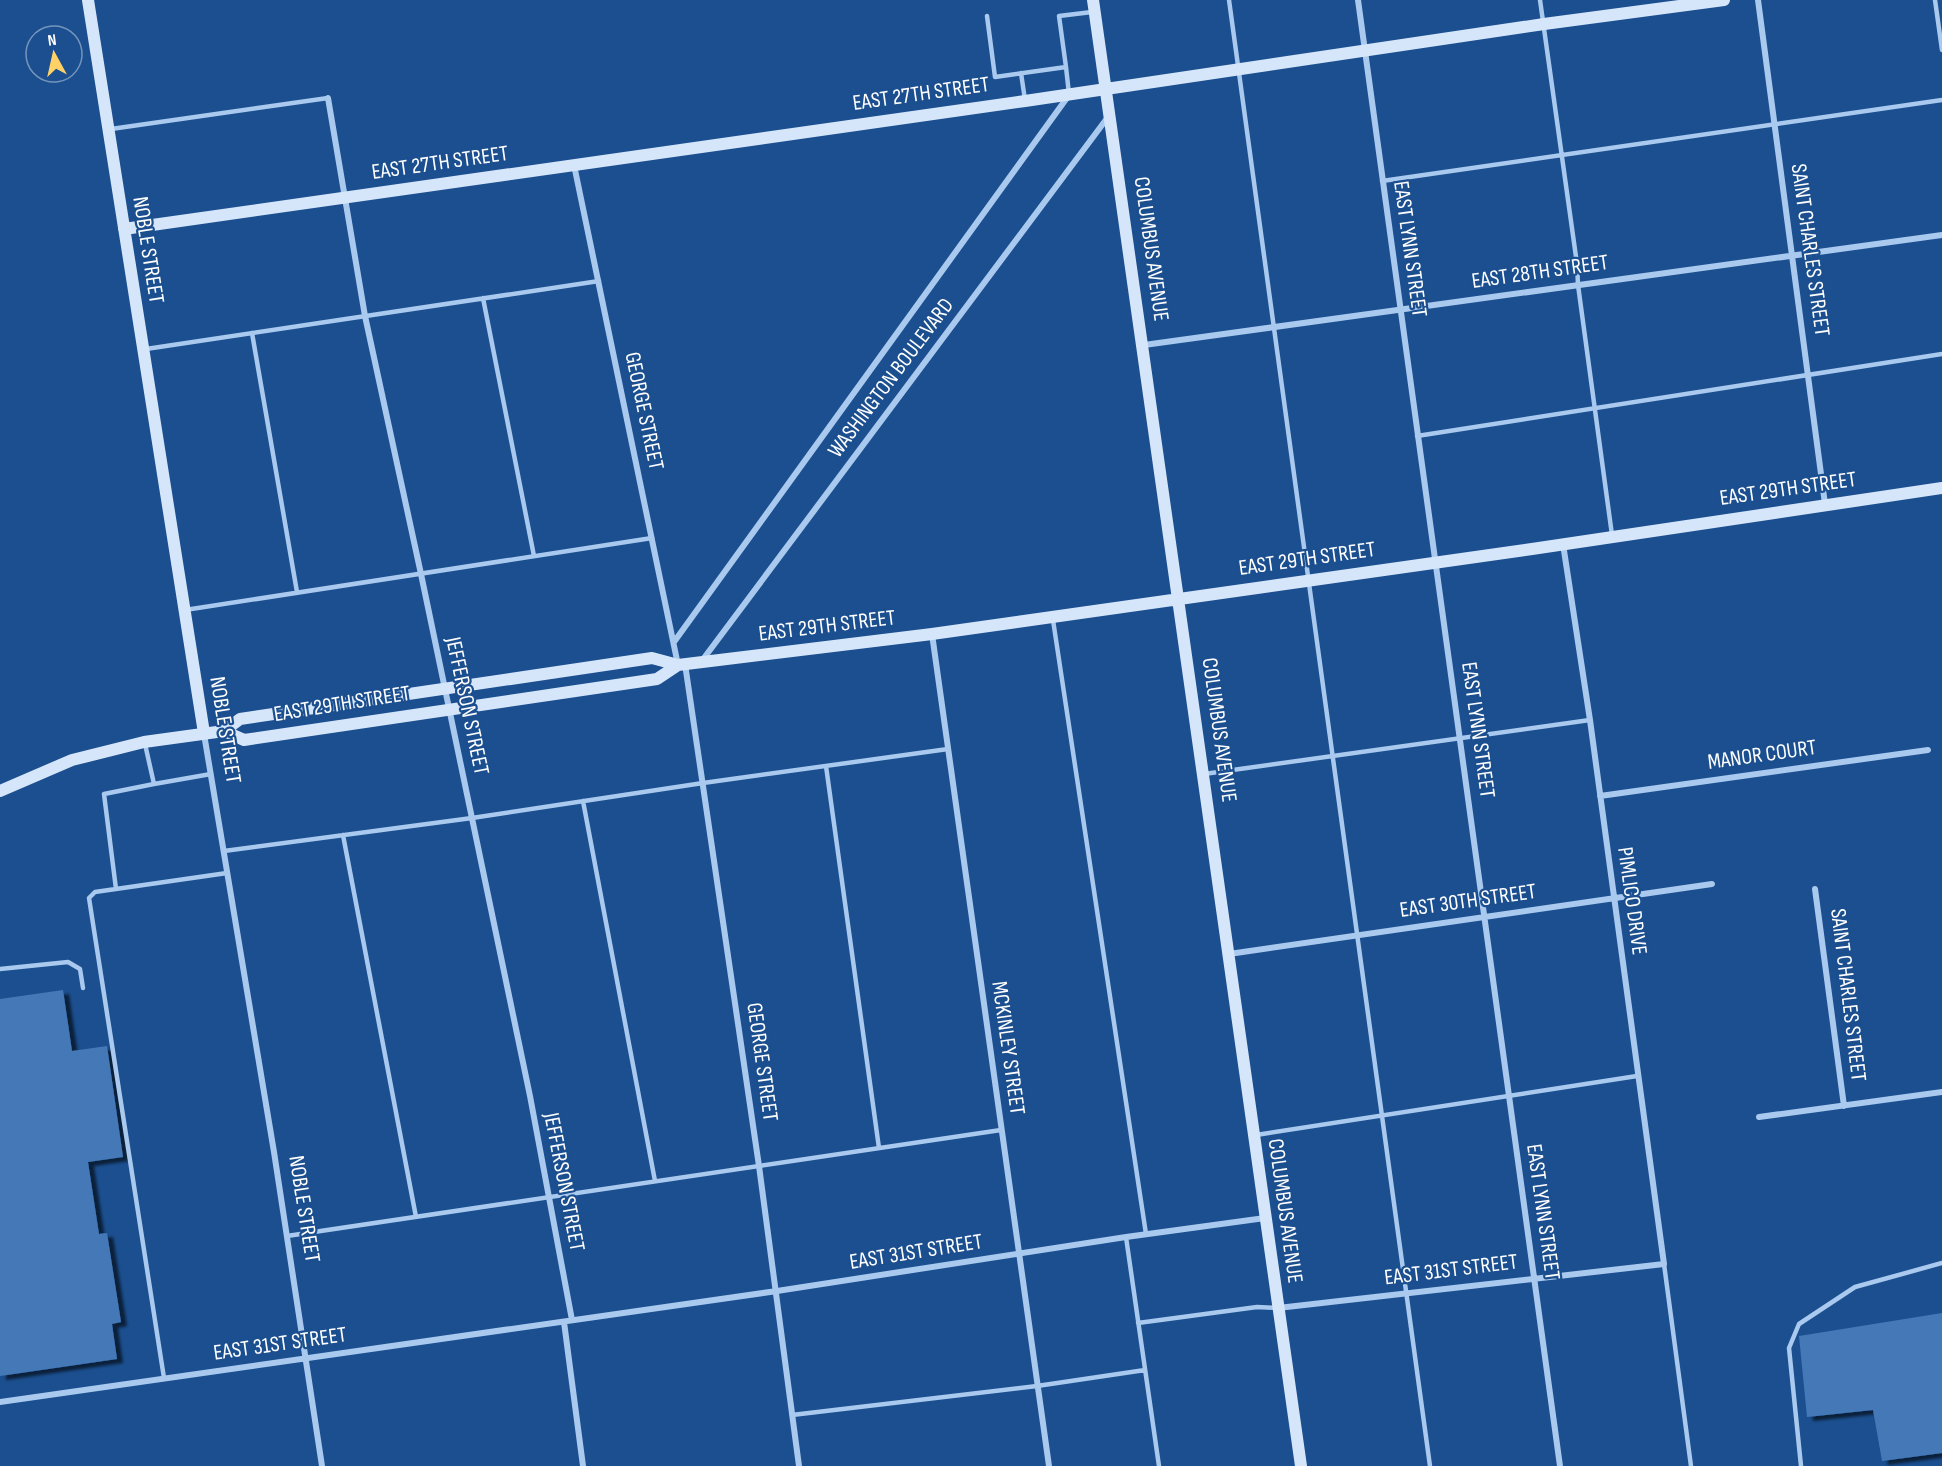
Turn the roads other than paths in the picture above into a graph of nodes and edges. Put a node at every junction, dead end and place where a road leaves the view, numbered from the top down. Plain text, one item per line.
1 (88, 0) edge
2 (1229, 0) edge
3 (1358, 0) edge
4 (1540, 0) edge
5 (1724, 0) edge
6 (1758, 0) edge
7 (1935, 0) edge
8 (1094, 6) edge
9 (987, 16) dead end
10 (1544, 24) junction
11 (1942, 50) edge
12 (1364, 51) junction
13 (1066, 67) junction
14 (1238, 70) junction
15 (1021, 73) junction
16 (1106, 89) junction
17 (1069, 95) junction
18 (328, 98) joint
19 (1942, 100) edge
20 (1025, 101) junction
21 (1110, 114) junction
22 (1775, 124) junction
23 (108, 130) junction
24 (1562, 155) junction
25 (574, 165) junction
26 (1382, 181) junction
27 (344, 197) junction
28 (124, 229) junction
29 (1942, 235) edge
30 (1793, 255) junction
31 (599, 281) junction
32 (1578, 285) junction
33 (483, 298) junction
34 (1400, 310) junction
35 (365, 316) junction
36 (1273, 327) junction
37 (252, 333) junction
38 (1144, 345) junction
39 (143, 349) junction
40 (1942, 354) edge
41 (1808, 375) junction
42 (1594, 409) junction
43 (1417, 436) junction
44 (1942, 488) edge
45 (1825, 504) junction
46 (1612, 536) junction
47 (652, 538) junction
48 (1563, 544) junction
49 (534, 556) junction
50 (1436, 562) junction
51 (421, 574) junction
52 (1310, 580) junction
53 (297, 592) junction
54 (1179, 598) junction
55 (184, 610) junction
56 (1053, 617) junction
57 (932, 634) junction
58 (674, 642) junction
59 (701, 663) junction
60 (682, 665) junction
61 (444, 689) junction
62 (449, 709) junction
63 (1590, 720) junction
64 (224, 731) junction
65 (204, 733) junction
66 (1461, 738) junction
67 (144, 742) junction
68 (948, 749) junction
69 (1928, 750) dead end
70 (1333, 756) junction
71 (826, 766) junction
72 (211, 774) junction
73 (1204, 774) junction
74 (703, 783) junction
75 (154, 784) junction
76 (0, 791) edge
77 (1600, 796) junction
78 (583, 801) junction
79 (472, 818) junction
80 (343, 835) junction
81 (224, 851) junction
82 (227, 873) junction
83 (1712, 884) dead end
84 (116, 889) junction
85 (1815, 889) dead end
86 (1613, 898) junction
87 (1485, 917) junction
88 (1357, 935) junction
89 (1229, 954) junction
90 (0, 969) edge
91 (83, 988) dead end
92 (1637, 1076) junction
93 (1942, 1092) edge
94 (1509, 1096) junction
95 (1844, 1106) junction
96 (1382, 1114) junction
97 (1759, 1118) dead end
98 (1001, 1130) junction
99 (1254, 1135) junction
100 (879, 1148) junction
101 (759, 1166) junction
102 (655, 1181) junction
103 (549, 1197) junction
104 (416, 1217) junction
105 (1265, 1218) junction
106 (1146, 1234) junction
107 (287, 1236) junction
108 (1126, 1237) junction
109 (1019, 1254) junction
110 (1942, 1263) edge
111 (1664, 1264) junction
112 (1534, 1279) junction
113 (777, 1291) junction
114 (1407, 1293) junction
115 (1278, 1308) junction
116 (572, 1320) junction
117 (564, 1322) junction
118 (1138, 1323) junction
119 (306, 1358) junction
120 (1145, 1371) junction
121 (164, 1378) junction
122 (1037, 1386) junction
123 (0, 1402) edge
124 (792, 1415) junction
125 (322, 1466) edge
126 (583, 1466) edge
127 (799, 1466) edge
128 (1049, 1466) edge
129 (1159, 1466) edge
130 (1301, 1466) edge
131 (1430, 1466) edge
132 (1560, 1466) edge
133 (1691, 1466) edge
134 (1801, 1466) edge

1 - 23 street, NOBLE STREET
2 - 14 lane
3 - 12 street, EAST LYNN STREET
4 - 10 lane
5 - 10 street, EAST 27TH STREET
6 - 22 street, SAINT CHARLES STREET
7 - 11 lane
8 - 13 lane
8 - 16 street, COLUMBUS AVENUE
9 - 15 lane
10 - 12 street, EAST 27TH STREET
10 - 24 lane
12 - 14 street, EAST 27TH STREET
12 - 26 street, EAST LYNN STREET
13 - 15 lane
13 - 17 lane
14 - 16 street, EAST 27TH STREET
14 - 36 lane
15 - 20 lane
16 - 17 street, EAST 27TH STREET
16 - 21 street, COLUMBUS AVENUE
17 - 20 street, EAST 27TH STREET
17 - 58 street, WASHINGTON BOULEVARD
18 - 23 lane
18 - 27 street, JEFFERSON STREET
19 - 22 lane
20 - 25 street, EAST 27TH STREET
21 - 38 street, COLUMBUS AVENUE
21 - 59 street, WASHINGTON BOULEVARD
22 - 24 lane
22 - 30 street, SAINT CHARLES STREET
23 - 28 street, NOBLE STREET
24 - 26 lane
24 - 32 lane
25 - 27 street, EAST 27TH STREET
25 - 31 street, GEORGE STREET
26 - 34 street, EAST LYNN STREET
27 - 28 street, EAST 27TH STREET
27 - 35 street, JEFFERSON STREET
28 - 39 street, NOBLE STREET
29 - 30 street, EAST 28TH STREET
30 - 32 street, EAST 28TH STREET
30 - 41 street, SAINT CHARLES STREET
31 - 33 lane
31 - 47 street, GEORGE STREET
32 - 34 street, EAST 28TH STREET
32 - 42 lane
33 - 35 lane
33 - 49 lane
34 - 36 street, EAST 28TH STREET
34 - 43 street, EAST LYNN STREET
35 - 37 lane
35 - 51 street, JEFFERSON STREET
36 - 38 street, EAST 28TH STREET
36 - 52 lane
37 - 39 lane
37 - 53 lane
38 - 54 street, COLUMBUS AVENUE
39 - 55 street, NOBLE STREET
40 - 41 lane
41 - 42 lane
41 - 45 street, SAINT CHARLES STREET
42 - 43 lane
42 - 46 lane
43 - 50 street, EAST LYNN STREET
44 - 45 street, EAST 29TH STREET
45 - 46 street, EAST 29TH STREET
46 - 48 street, EAST 29TH STREET
47 - 49 lane
47 - 58 street, GEORGE STREET
48 - 50 street, EAST 29TH STREET
48 - 63 street, PIMLICO DRIVE
49 - 51 lane
50 - 52 street, EAST 29TH STREET
50 - 66 street, EAST LYNN STREET
51 - 53 lane
51 - 61 street, JEFFERSON STREET
52 - 54 street, EAST 29TH STREET
52 - 70 lane
53 - 55 lane
54 - 56 street, EAST 29TH STREET
54 - 73 street, COLUMBUS AVENUE
55 - 65 street, NOBLE STREET
56 - 57 street, EAST 29TH STREET
56 - 106 lane
57 - 59 street, EAST 29TH STREET
57 - 68 street, MCKINLEY STREET
58 - 60 street, GEORGE STREET
59 - 60 street, EAST 29TH STREET
60 - 61 street, EAST 29TH STREET
60 - 62 street, EAST 29TH STREET
60 - 74 street, GEORGE STREET
61 - 62 street, JEFFERSON STREET
61 - 64 street, EAST 29TH STREET
62 - 64 street, EAST 29TH STREET
62 - 79 street, JEFFERSON STREET
63 - 66 lane
63 - 77 street, PIMLICO DRIVE
64 - 65 street, EAST 29TH STREET
65 - 67 street, EAST 29TH STREET
65 - 72 street, NOBLE STREET
66 - 70 lane
66 - 87 street, EAST LYNN STREET
67 - 75 lane
67 - 76 street, EAST 29TH STREET
68 - 71 lane
68 - 98 street, MCKINLEY STREET
69 - 77 street, MANOR COURT
70 - 73 lane
70 - 88 lane
71 - 74 lane
71 - 100 lane
72 - 75 lane
72 - 81 street, NOBLE STREET
73 - 89 street, COLUMBUS AVENUE
74 - 78 lane
74 - 101 street, GEORGE STREET
75 - 84 lane
77 - 86 street, PIMLICO DRIVE
78 - 79 lane
78 - 102 lane
79 - 80 lane
79 - 103 street, JEFFERSON STREET
80 - 81 lane
80 - 104 lane
81 - 82 street, NOBLE STREET
82 - 84 lane
82 - 107 street, NOBLE STREET
83 - 86 street, EAST 30TH STREET
84 - 121 lane
85 - 95 street, SAINT CHARLES STREET
86 - 87 street, EAST 30TH STREET
86 - 92 street, PIMLICO DRIVE
87 - 88 street, EAST 30TH STREET
87 - 94 street, EAST LYNN STREET
88 - 89 street, EAST 30TH STREET
88 - 96 lane
89 - 99 street, COLUMBUS AVENUE
90 - 91 lane
92 - 94 lane
92 - 111 street, PIMLICO DRIVE
93 - 95 street
94 - 96 lane
94 - 112 street, EAST LYNN STREET
95 - 97 street
96 - 99 lane
96 - 114 lane
98 - 100 lane
98 - 109 street, MCKINLEY STREET
99 - 105 street, COLUMBUS AVENUE
100 - 101 lane
101 - 102 lane
101 - 113 street, GEORGE STREET
102 - 103 lane
103 - 104 lane
103 - 116 street, JEFFERSON STREET
104 - 107 lane
105 - 106 street, EAST 31ST STREET
105 - 115 street, COLUMBUS AVENUE
106 - 108 street, EAST 31ST STREET
107 - 119 street, NOBLE STREET
108 - 109 street, EAST 31ST STREET
108 - 118 lane
109 - 113 street, EAST 31ST STREET
109 - 122 street, MCKINLEY STREET
110 - 134 lane
111 - 112 street, EAST 31ST STREET
111 - 133 lane
112 - 114 street, EAST 31ST STREET
112 - 132 street, EAST LYNN STREET
113 - 116 street, EAST 31ST STREET
113 - 124 street, GEORGE STREET
114 - 115 street, EAST 31ST STREET
114 - 131 lane
115 - 118 lane
115 - 130 street, COLUMBUS AVENUE
116 - 117 street, EAST 31ST STREET
117 - 119 street, EAST 31ST STREET
117 - 126 street
118 - 120 lane
119 - 121 street, EAST 31ST STREET
119 - 125 street, NOBLE STREET
120 - 122 lane
120 - 129 lane
121 - 123 street, EAST 31ST STREET
122 - 124 lane
122 - 128 street, MCKINLEY STREET
124 - 127 street, GEORGE STREET

